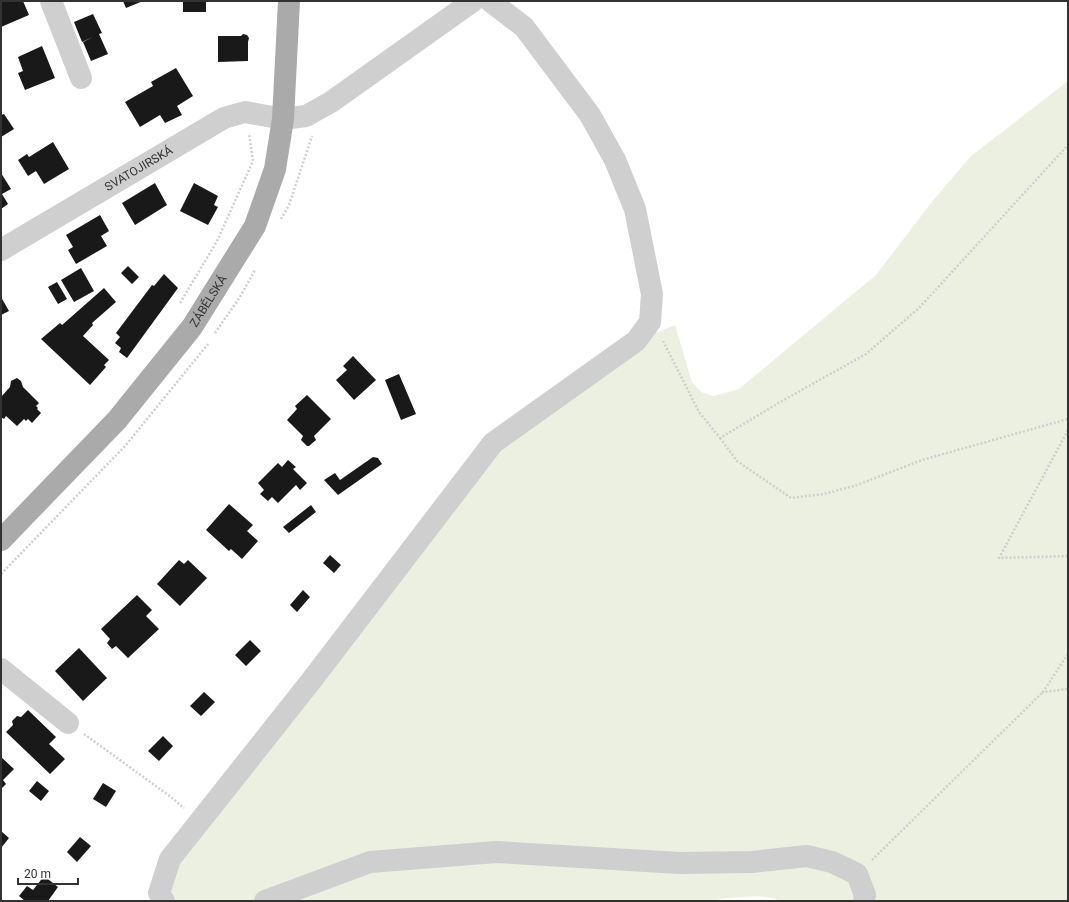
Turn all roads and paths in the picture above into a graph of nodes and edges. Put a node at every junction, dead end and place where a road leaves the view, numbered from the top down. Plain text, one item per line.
1 (51, 1) edge
2 (289, 1) edge
3 (473, 1) edge
4 (490, 1) edge
5 (81, 78) dead end
6 (245, 112) junction
7 (283, 119) junction
8 (1068, 145) edge
9 (1, 250) edge
10 (179, 304) dead end
11 (650, 322) junction
12 (1068, 419) edge
13 (1068, 430) edge
14 (720, 438) junction
15 (1, 540) edge
16 (1068, 556) edge
17 (1068, 654) edge
18 (1, 669) edge
19 (1068, 689) edge
20 (1043, 692) junction
21 (68, 723) joint
22 (171, 797) dead end
23 (857, 874) junction
24 (164, 901) edge
25 (265, 901) edge
26 (864, 901) edge

1 - 5 street
2 - 7 main road, ZÁBĚLSKÁ
3 - 7 street, SVATOJIRSKÁ
4 - 11 street
6 - 7 street, SVATOJIRSKÁ
6 - 9 street, SVATOJIRSKÁ
6 - 10 path
7 - 15 main road, ZÁBĚLSKÁ
8 - 14 path
11 - 14 path
11 - 24 street
12 - 14 path
13 - 16 path
17 - 20 path
18 - 21 street
19 - 20 path
20 - 23 path
21 - 22 path
23 - 25 street
23 - 26 street

